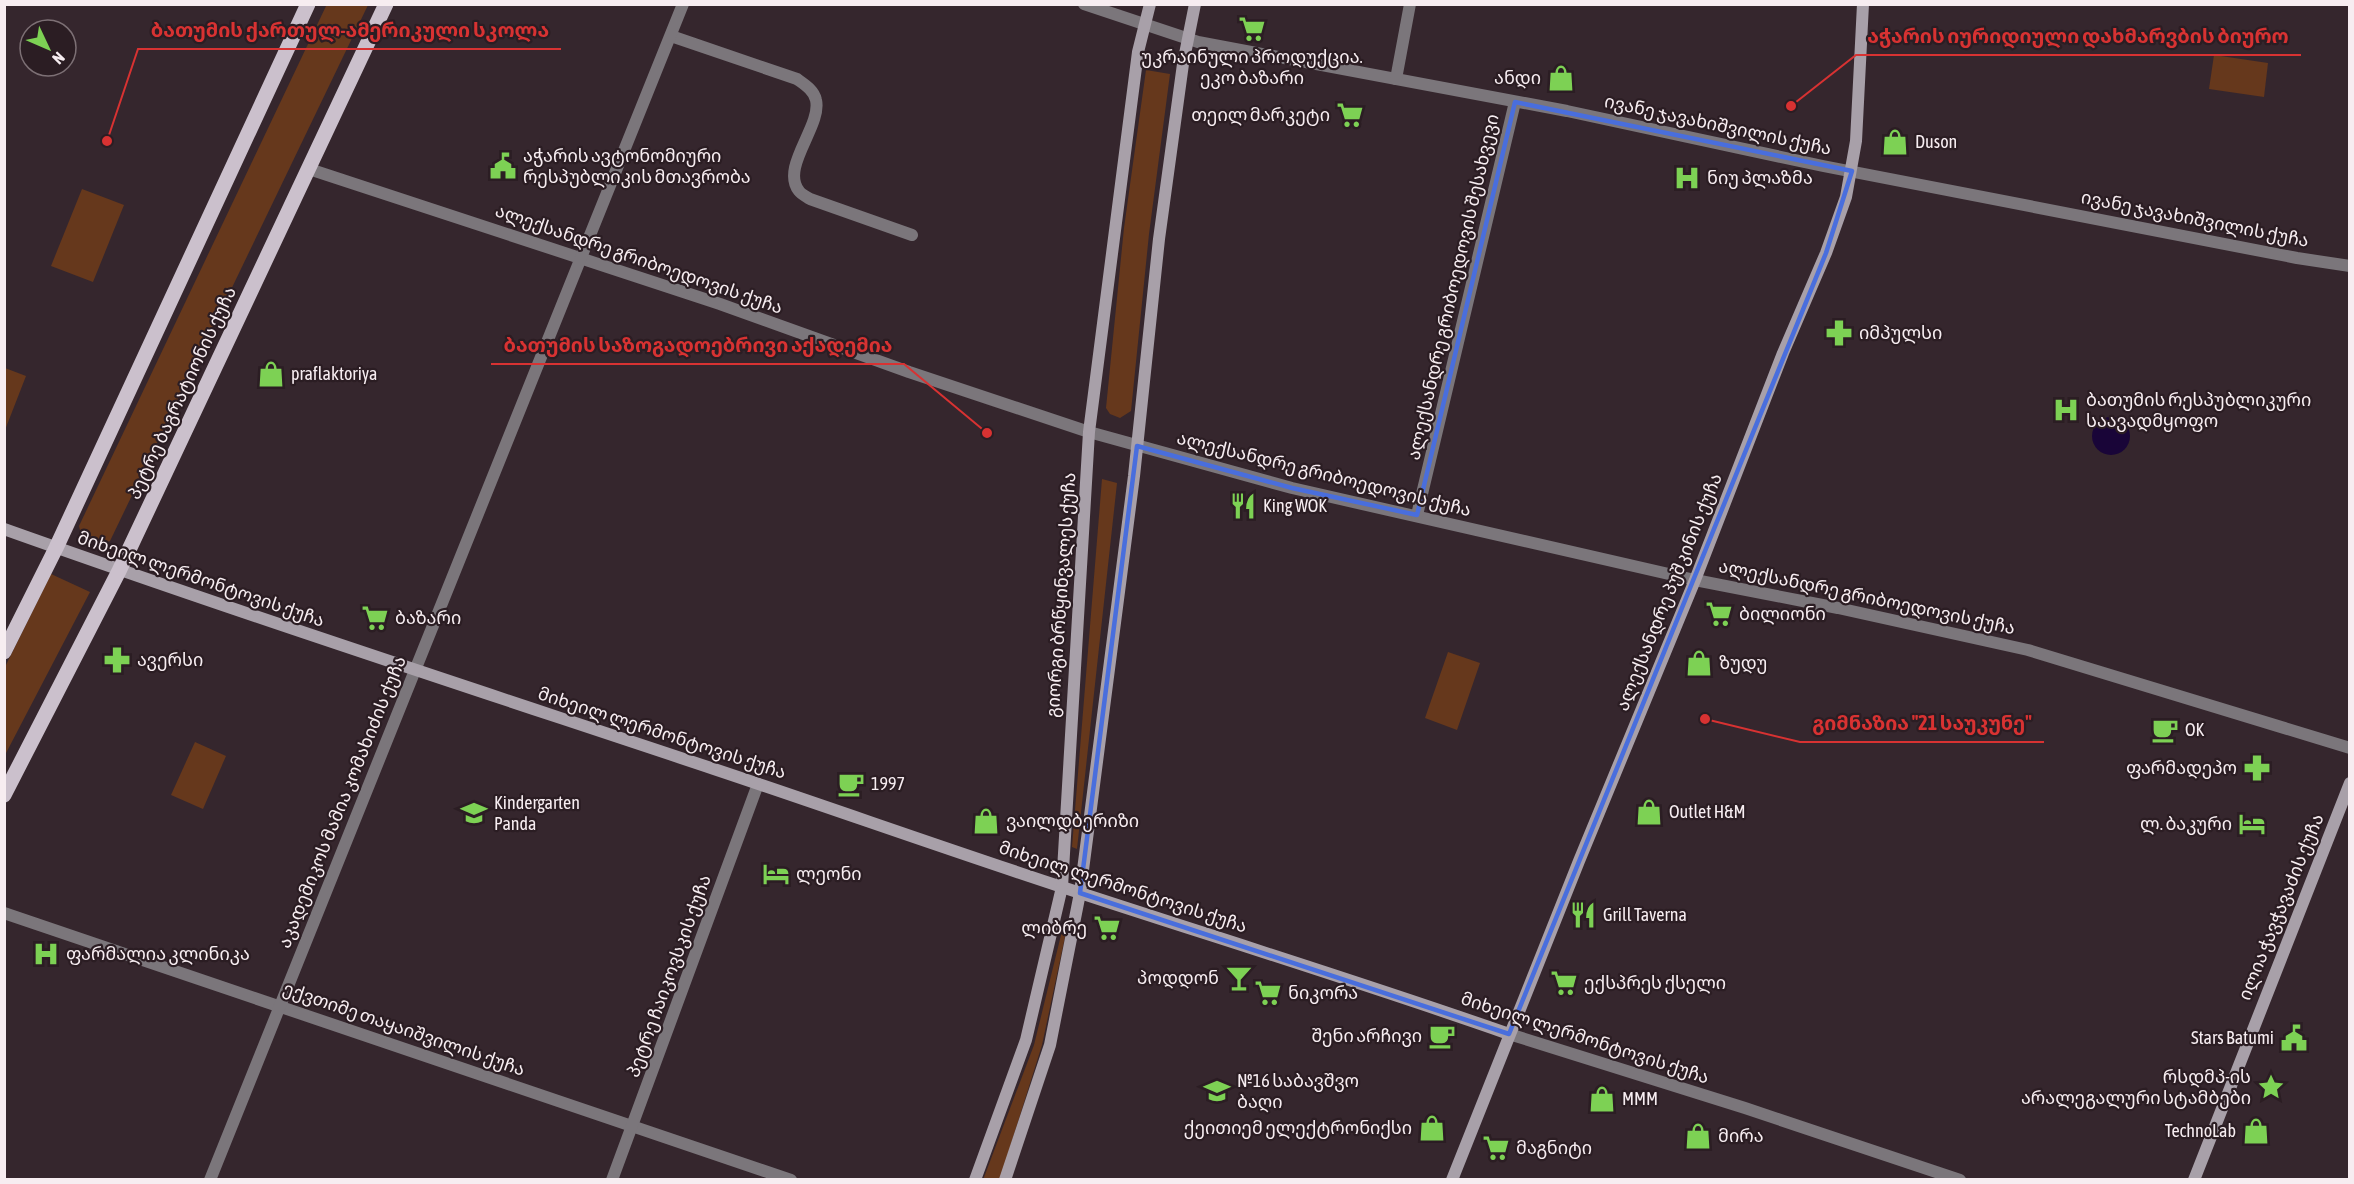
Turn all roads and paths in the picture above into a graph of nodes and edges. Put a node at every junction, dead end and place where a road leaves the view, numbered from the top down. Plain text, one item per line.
1 (309, 4) edge
2 (386, 4) edge
3 (683, 4) edge
4 (1084, 4) edge
5 (1150, 4) edge
6 (1195, 4) edge
7 (1410, 4) edge
8 (1863, 4) edge
9 (1144, 25) junction
10 (671, 36) junction
11 (1188, 39) junction
12 (1396, 79) junction
13 (1515, 102) junction
14 (309, 169) junction
15 (1852, 171) junction
16 (912, 236) dead end
17 (582, 257) junction
18 (2349, 266) edge
19 (1089, 432) junction
20 (1137, 446) junction
21 (1417, 515) junction
22 (4, 529) edge
23 (56, 548) junction
24 (119, 571) junction
25 (1695, 580) junction
26 (4, 652) edge
27 (415, 669) junction
28 (2349, 748) edge
29 (2349, 783) edge
30 (758, 784) junction
31 (4, 795) edge
32 (1062, 887) junction
33 (1080, 893) junction
34 (4, 913) edge
35 (279, 1006) junction
36 (1509, 1034) junction
37 (633, 1126) junction
38 (210, 1179) edge
39 (612, 1179) edge
40 (791, 1179) edge
41 (975, 1179) edge
42 (1005, 1179) edge
43 (1452, 1179) edge
44 (1960, 1179) edge
45 (2194, 1179) edge

1 - 23 main road
2 - 14 main road, პეტრე ბაგრატიონის ქუჩა
3 - 10 street, აკადემიკოს მამია კომახიძის ქუჩა
4 - 9 street, ივანე ჯავახიშვილის ქუჩა
5 - 9 street, გიორგი ბრწყინვალეს ქუჩა
6 - 11 street
7 - 12 street
8 - 15 street, ალექსანდრე პუშკინის ქუჩა
9 - 11 street, ივანე ჯავახიშვილის ქუჩა
9 - 19 street, გიორგი ბრწყინვალეს ქუჩა
10 - 16 street
10 - 17 street, აკადემიკოს მამია კომახიძის ქუჩა
11 - 12 street, ივანე ჯავახიშვილის ქუჩა
11 - 20 street
12 - 13 street, ივანე ჯავახიშვილის ქუჩა
13 - 15 street, ივანე ჯავახიშვილის ქუჩა
13 - 21 street, ალექსანდრე გრიბოედოვის შესახვევი
14 - 17 street, ალექსანდრე გრიბოედოვის ქუჩა
14 - 24 main road, პეტრე ბაგრატიონის ქუჩა
15 - 18 street, ივანე ჯავახიშვილის ქუჩა
15 - 25 street, ალექსანდრე პუშკინის ქუჩა
17 - 19 street, ალექსანდრე გრიბოედოვის ქუჩა
17 - 27 street, აკადემიკოს მამია კომახიძის ქუჩა
19 - 20 street, ალექსანდრე გრიბოედოვის ქუჩა
19 - 32 street, გიორგი ბრწყინვალეს ქუჩა
20 - 21 street, ალექსანდრე გრიბოედოვის ქუჩა
20 - 33 street
21 - 25 street, ალექსანდრე გრიბოედოვის ქუჩა
22 - 23 street, მიხეილ ლერმონტოვის ქუჩა
23 - 24 street, მიხეილ ლერმონტოვის ქუჩა
23 - 26 main road
24 - 27 street, მიხეილ ლერმონტოვის ქუჩა
24 - 31 main road, პეტრე ბაგრატიონის ქუჩა
25 - 28 street, ალექსანდრე გრიბოედოვის ქუჩა
25 - 36 street, ალექსანდრე პუშკინის ქუჩა
27 - 30 street, მიხეილ ლერმონტოვის ქუჩა
27 - 35 street, აკადემიკოს მამია კომახიძის ქუჩა
29 - 45 street, ილია ჭავჭავაძის ქუჩა
30 - 32 street, მიხეილ ლერმონტოვის ქუჩა
30 - 37 street, პეტრე ჩაიკოვსკის ქუჩა
32 - 33 street, მიხეილ ლერმონტოვის ქუჩა
32 - 41 street, გიორგი ბრწყინვალეს ქუჩა
33 - 36 street, მიხეილ ლერმონტოვის ქუჩა
33 - 42 street
34 - 35 street, ექვთიმე თაყაიშვილის ქუჩა
35 - 37 street, ექვთიმე თაყაიშვილის ქუჩა
35 - 38 street, აკადემიკოს მამია კომახიძის ქუჩა
36 - 43 street, ალექსანდრე პუშკინის ქუჩა
36 - 44 street, მიხეილ ლერმონტოვის ქუჩა
37 - 39 street, პეტრე ჩაიკოვსკის ქუჩა
37 - 40 street, ექვთიმე თაყაიშვილის ქუჩა

